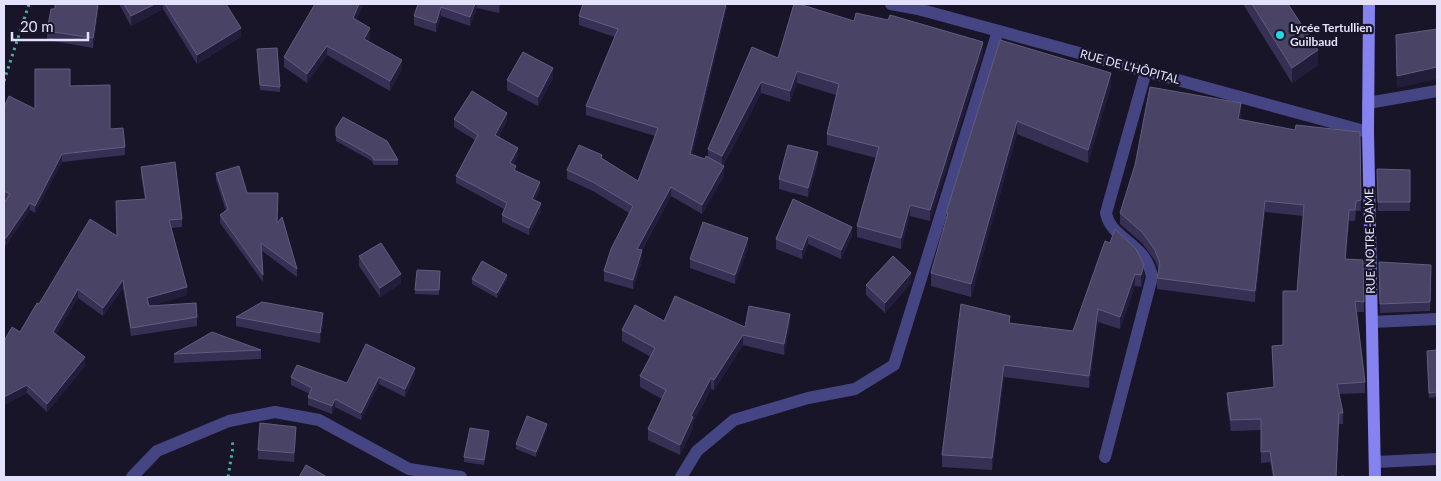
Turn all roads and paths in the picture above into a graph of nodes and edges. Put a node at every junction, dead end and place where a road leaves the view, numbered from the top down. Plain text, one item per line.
1 (29, 4) edge
2 (891, 4) edge
3 (1369, 4) edge
4 (918, 6) edge
5 (998, 30) junction
6 (1146, 71) junction
7 (4, 81) edge
8 (1437, 91) edge
9 (1368, 103) junction
10 (1368, 132) junction
11 (1437, 319) edge
12 (1372, 322) junction
13 (229, 421) junction
14 (1105, 457) dead end
15 (1437, 459) edge
16 (1376, 462) junction
17 (132, 477) edge
18 (228, 477) edge
19 (461, 477) edge
20 (681, 477) edge
21 (1375, 477) edge

1 - 7 path
2 - 4 street, RUE DE L'HÔPITAL
3 - 9 street, RUE NOTRE-DAME
4 - 5 street, RUE DE L'HÔPITAL
5 - 6 street, RUE DE L'HÔPITAL
5 - 20 street
6 - 10 street, RUE DE L'HÔPITAL
6 - 14 street
8 - 9 street
9 - 10 street, RUE NOTRE-DAME
10 - 12 street, RUE NOTRE-DAME
11 - 12 street
12 - 16 street, RUE NOTRE-DAME
13 - 17 street
13 - 18 path
13 - 19 street
15 - 16 street
16 - 21 street, RUE NOTRE-DAME

